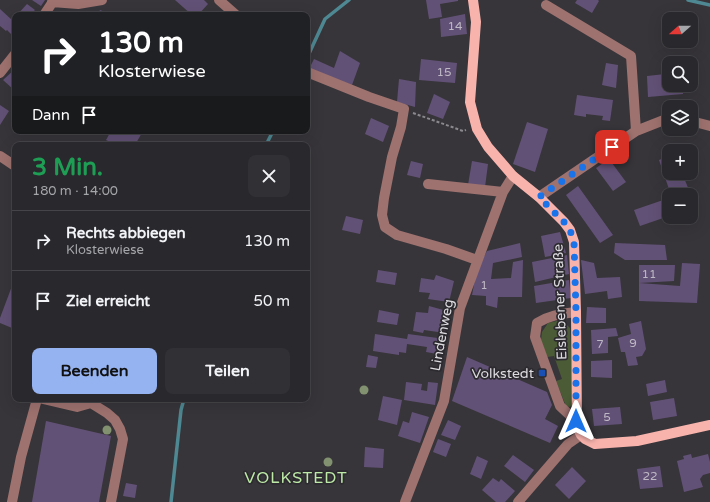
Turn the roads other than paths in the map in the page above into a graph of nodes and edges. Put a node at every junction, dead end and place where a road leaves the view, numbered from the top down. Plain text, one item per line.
1 (102, 0) edge
2 (219, 0) edge
3 (473, 0) edge
4 (53, 1) edge
5 (546, 5) dead end
6 (46, 12) edge
7 (233, 12) edge
8 (12, 58) edge
9 (0, 73) edge
10 (310, 73) edge
11 (662, 121) edge
12 (698, 123) edge
13 (710, 126) edge
14 (636, 131) junction
15 (0, 156) edge
16 (12, 164) edge
17 (513, 176) junction
18 (428, 184) dead end
19 (503, 192) junction
20 (539, 197) junction
21 (477, 260) junction
22 (576, 312) junction
23 (36, 402) edge
24 (56, 402) edge
25 (89, 402) edge
26 (92, 402) edge
27 (576, 421) junction
28 (710, 425) edge
29 (581, 435) junction
30 (12, 502) edge
31 (111, 502) edge
32 (405, 502) edge
33 (518, 502) edge

1 - 4 street
2 - 7 street
3 - 17 main road, Eislebener Straße
4 - 6 street
5 - 14 street
8 - 9 street
10 - 21 street
11 - 14 street
12 - 13 street
14 - 20 street
15 - 16 street
17 - 19 street, Lindenweg
17 - 20 main road, Eislebener Straße
18 - 19 street
19 - 21 street, Lindenweg
20 - 22 main road, Eislebener Straße
21 - 32 street, Lindenweg
22 - 27 main road, Eislebener Straße
22 - 27 street
23 - 30 street
24 - 25 street
26 - 31 street
27 - 29 main road, Eislebener Straße
28 - 29 main road
29 - 33 street

